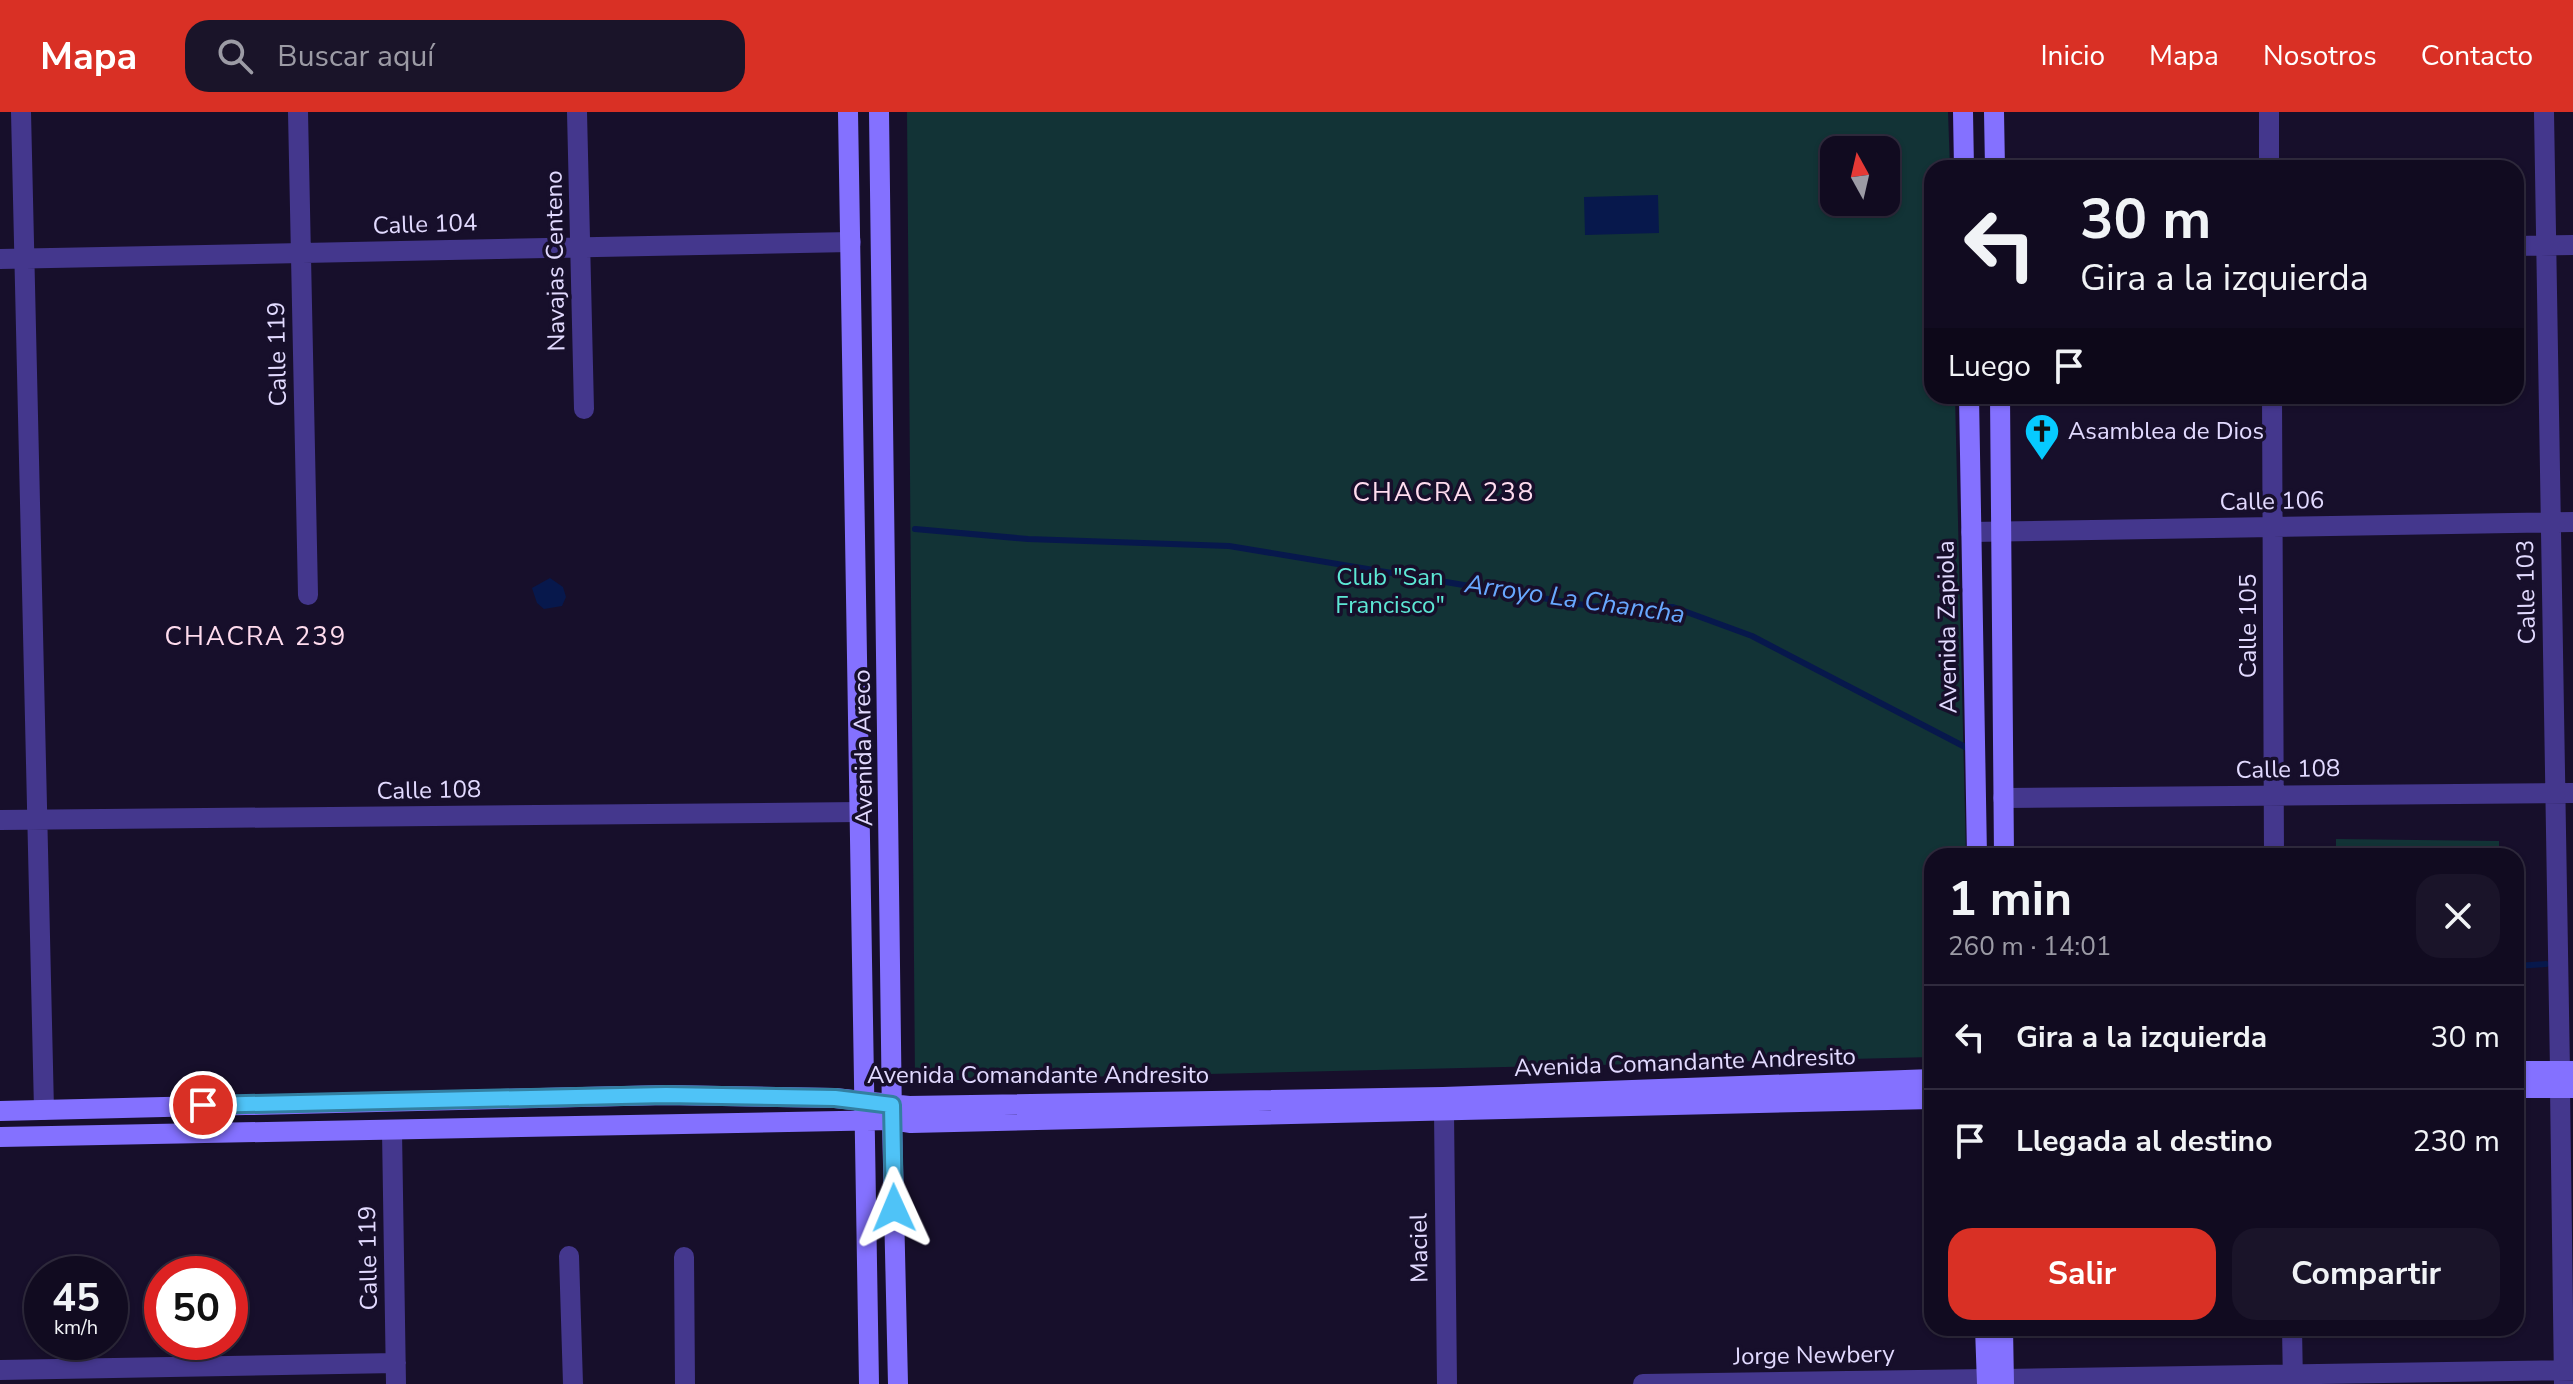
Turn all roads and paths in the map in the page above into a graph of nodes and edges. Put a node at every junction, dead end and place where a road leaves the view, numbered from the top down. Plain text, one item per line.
1 (21, 112) edge
2 (298, 112) edge
3 (577, 112) edge
4 (848, 112) edge
5 (879, 112) edge
6 (1963, 112) edge
7 (1994, 112) edge
8 (2269, 112) edge
9 (2544, 112) edge
10 (1964, 160) edge
11 (1995, 160) edge
12 (2269, 160) edge
13 (851, 242) junction
14 (2546, 245) junction
15 (2573, 245) edge
16 (580, 246) junction
17 (2524, 246) edge
18 (301, 253) junction
19 (24, 258) junction
20 (0, 259) edge
21 (1969, 404) edge
22 (2000, 404) edge
23 (2272, 404) edge
24 (584, 409) dead end
25 (2573, 522) edge
26 (2551, 523) junction
27 (2274, 527) junction
28 (2002, 531) junction
29 (1971, 532) junction
30 (308, 595) dead end
31 (2564, 793) edge
32 (2275, 796) junction
33 (2003, 798) junction
34 (860, 812) junction
35 (0, 820) edge
36 (36, 820) junction
37 (1977, 848) edge
38 (2004, 848) edge
39 (2274, 848) edge
40 (2524, 1072) edge
41 (1924, 1079) edge
42 (2567, 1079) edge
43 (2524, 1087) edge
44 (1924, 1099) edge
45 (44, 1110) junction
46 (0, 1111) edge
47 (892, 1112) junction
48 (1444, 1112) junction
49 (865, 1113) junction
50 (392, 1131) junction
51 (0, 1137) edge
52 (569, 1256) dead end
53 (684, 1257) dead end
54 (1987, 1336) edge
55 (2002, 1336) edge
56 (2292, 1336) edge
57 (0, 1370) edge
58 (396, 1374) edge
59 (2567, 1374) edge
60 (2293, 1379) edge
61 (1995, 1381) edge
62 (573, 1384) edge
63 (685, 1384) edge
64 (869, 1384) edge
65 (898, 1384) edge
66 (1447, 1384) edge
67 (1643, 1384) edge

1 - 19 street
2 - 18 street, Calle 119
3 - 16 street, Navajas Centeno
4 - 13 main road, Avenida Areco
5 - 47 main road, Avenida Areco
6 - 10 main road
7 - 11 main road
8 - 12 street
9 - 14 street, Calle 103
13 - 16 street, Calle 104
13 - 34 main road, Avenida Areco
14 - 15 street
14 - 17 street
14 - 26 street, Calle 103
16 - 18 street, Calle 104
16 - 24 street, Navajas Centeno
18 - 19 street, Calle 104
18 - 30 street, Calle 119
19 - 20 street, Calle 104
19 - 36 street
21 - 29 main road, Avenida Zapiola
22 - 28 main road
23 - 27 street, Calle 105
25 - 26 street, Calle 106
26 - 27 street, Calle 106
26 - 31 street, Calle 103
27 - 28 street, Calle 106
27 - 32 street, Calle 105
28 - 29 street, Calle 106
28 - 33 main road
29 - 37 main road, Avenida Zapiola
31 - 32 street, Calle 108
31 - 42 street, Calle 103
32 - 33 street, Calle 108
32 - 39 street, Calle 105
33 - 38 main road
34 - 36 street, Calle 108
34 - 49 main road, Avenida Areco
35 - 36 street, Calle 108
36 - 45 street
40 - 42 main road
41 - 47 main road, Avenida Comandante Andresito
42 - 43 main road
42 - 59 street, Calle 103
44 - 48 main road, Avenida Comandante Andresito
45 - 46 main road, Avenida Comandante Andresito
45 - 49 main road, Avenida Comandante Andresito
47 - 48 main road, Avenida Comandante Andresito
47 - 49 main road, Avenida Comandante Andresito
47 - 65 main road, Avenida Areco
48 - 66 street, Maciel
49 - 50 main road, Avenida Comandante Andresito
49 - 64 main road, Avenida Areco
50 - 51 main road, Avenida Comandante Andresito
50 - 58 street, Calle 119
52 - 62 street
53 - 63 street
54 - 61 main road
55 - 61 main road
56 - 60 street
57 - 58 street
59 - 60 street, Jorge Newbery
60 - 61 street, Jorge Newbery
61 - 67 street, Jorge Newbery

